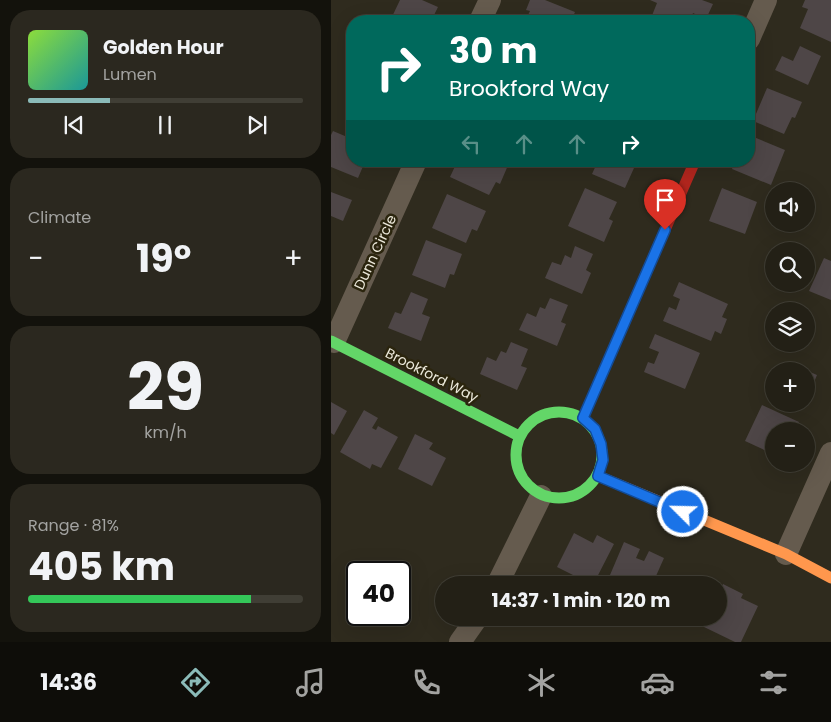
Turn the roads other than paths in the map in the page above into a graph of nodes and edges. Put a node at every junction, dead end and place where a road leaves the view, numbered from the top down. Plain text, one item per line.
1 (490, 0) edge
2 (766, 0) edge
3 (484, 15) edge
4 (755, 25) edge
5 (413, 167) edge
6 (692, 167) edge
7 (332, 342) edge
8 (583, 418) junction
9 (519, 436) junction
10 (831, 452) edge
11 (598, 476) junction
12 (541, 496) junction
13 (785, 554) junction
14 (501, 576) edge
15 (831, 578) edge
16 (471, 626) edge
17 (460, 642) edge

1 - 3 street
2 - 4 street
5 - 7 street, Dunn Circle
6 - 8 street
7 - 9 street, Brookford Way
8 - 9 street
8 - 11 street
9 - 12 street
10 - 13 street
11 - 12 street
11 - 13 street
12 - 14 street
13 - 15 street
16 - 17 street

